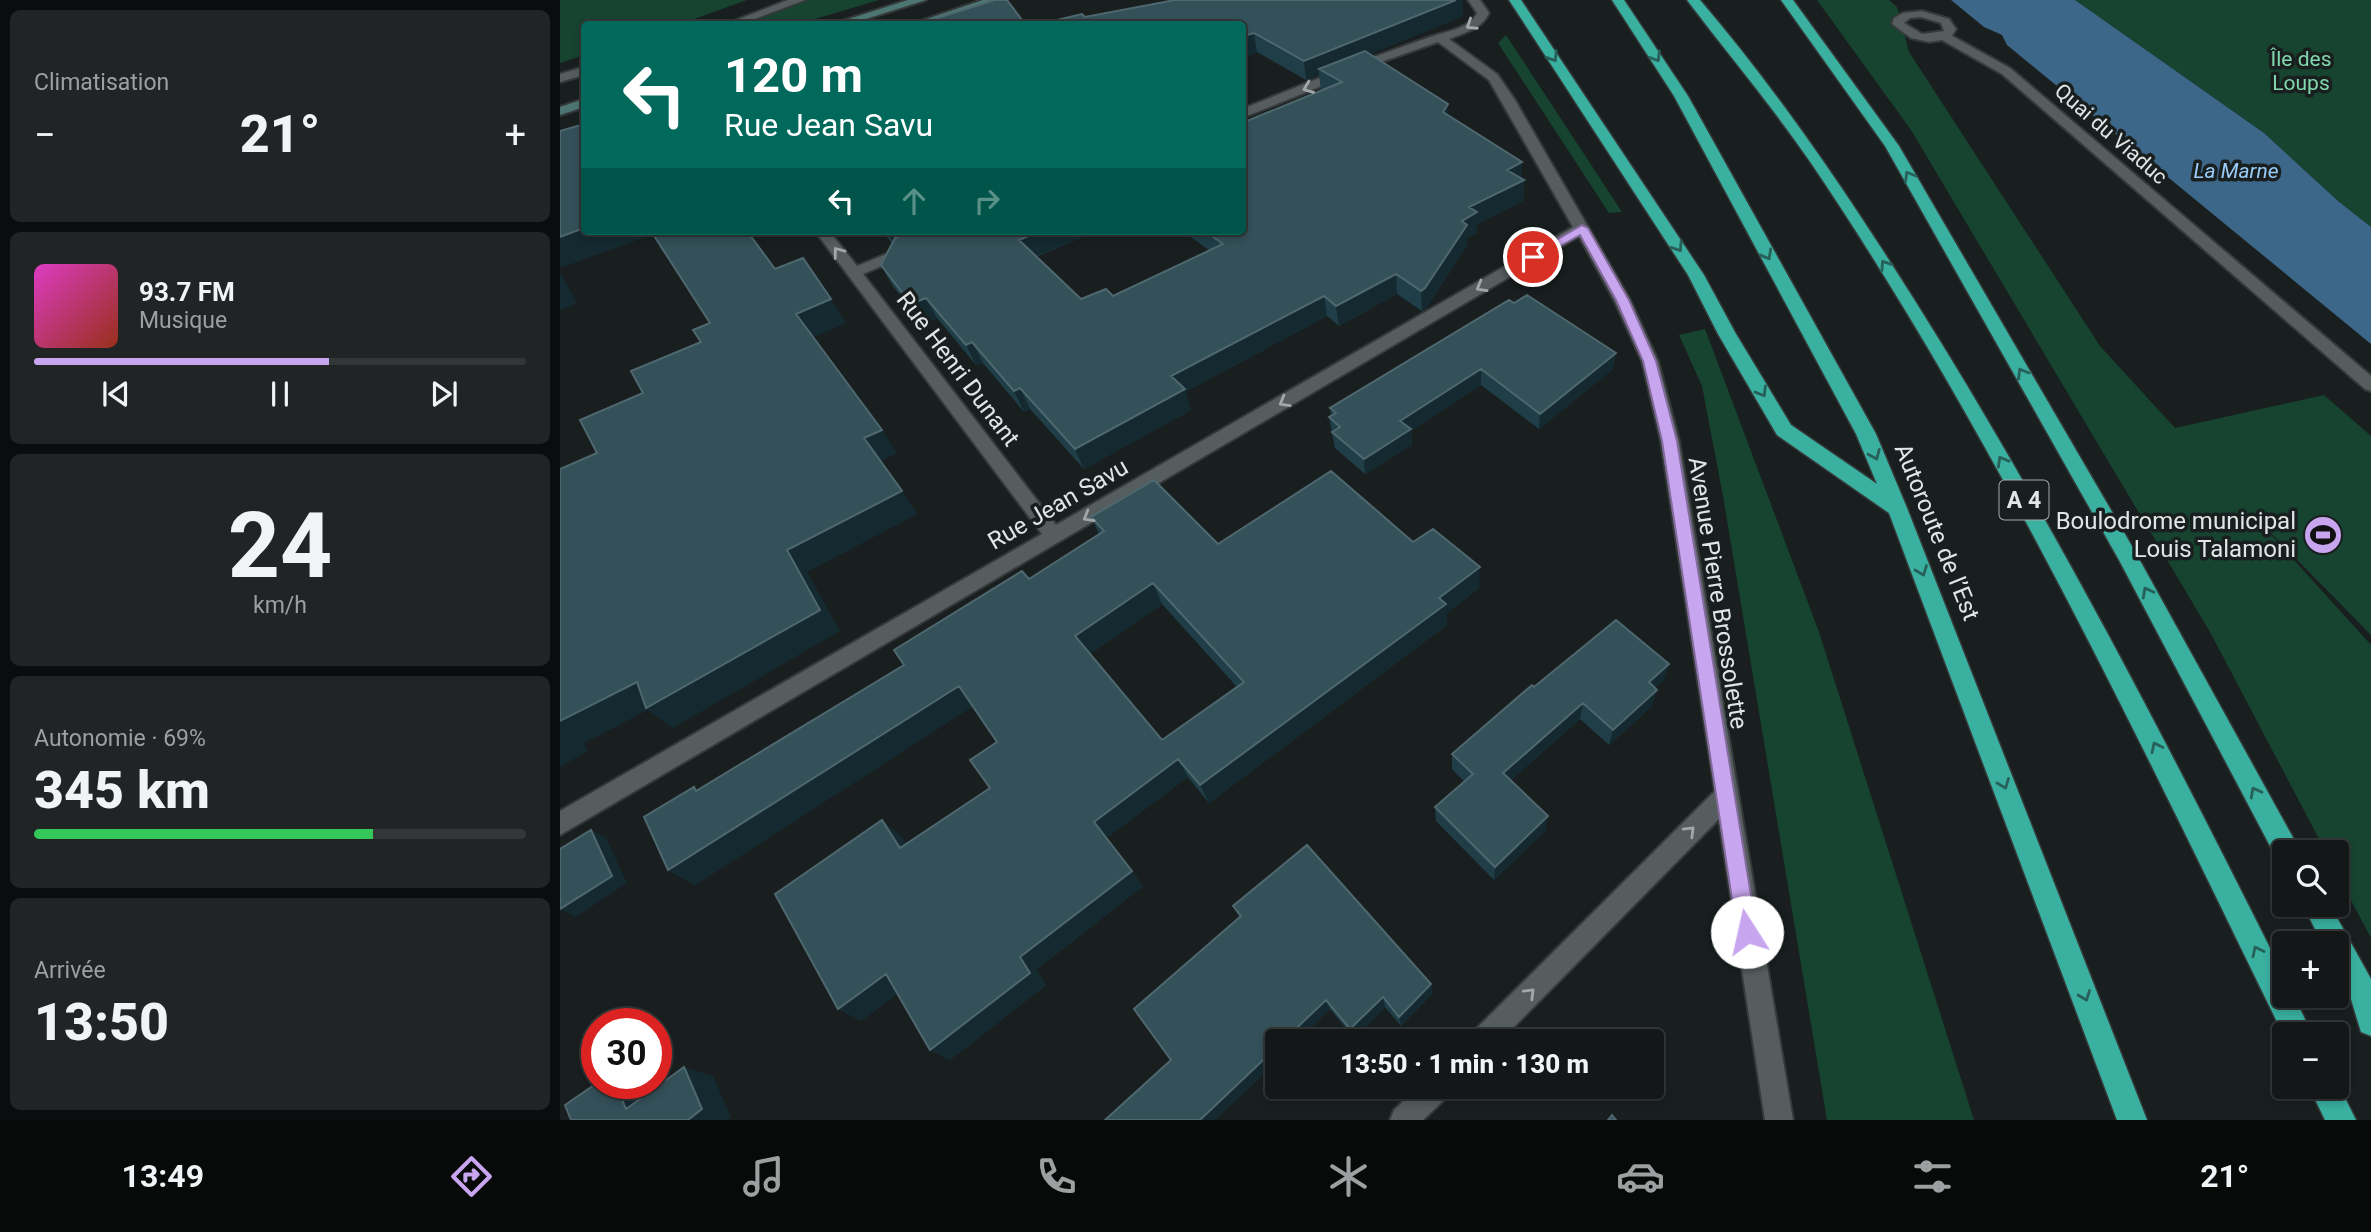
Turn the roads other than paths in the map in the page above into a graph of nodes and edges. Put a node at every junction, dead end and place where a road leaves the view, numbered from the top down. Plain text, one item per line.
1 (799, 0) edge
2 (920, 0) edge
3 (994, 0) edge
4 (1474, 0) edge
5 (1515, 0) edge
6 (1618, 0) edge
7 (1693, 0) edge
8 (1787, 0) edge
9 (1915, 0) edge
10 (1930, 15) junction
11 (740, 21) edge
12 (849, 21) edge
13 (928, 21) edge
14 (1944, 36) junction
15 (1440, 38) junction
16 (581, 72) edge
17 (560, 78) edge
18 (581, 104) edge
19 (560, 111) edge
20 (1246, 112) edge
21 (1582, 228) junction
22 (825, 235) edge
23 (946, 235) edge
24 (853, 273) junction
25 (2371, 385) edge
26 (1897, 508) junction
27 (1054, 537) junction
28 (1725, 797) junction
29 (560, 824) edge
30 (2281, 840) edge
31 (2322, 917) edge
32 (2292, 1022) edge
33 (2371, 1022) edge
34 (1494, 1029) edge
35 (1425, 1099) edge
36 (2330, 1099) edge
37 (1404, 1120) edge
38 (1779, 1120) edge
39 (2132, 1120) edge
40 (2341, 1120) edge

1 - 11 street
2 - 12 main road
3 - 13 main road
4 -> 15 street
5 -> 26 highway
6 -> 26 highway, Autoroute de l’Est
32 -> 7 highway, A 4
30 -> 8 highway
9 - 10 street, Quai du Viaduc
10 - 14 street, Quai du Viaduc
10 - 14 street, Quai du Viaduc
14 - 25 street, Quai du Viaduc
15 -> 20 street
15 - 21 street, Avenue Pierre Brossolette
16 - 17 street
18 - 19 main road
21 -> 27 street, Rue Jean Savu
21 - 28 street, Avenue Pierre Brossolette
24 -> 22 street, Rue Henri Dunant
23 - 24 street
24 - 27 street, Rue Henri Dunant
26 -> 39 highway, Autoroute de l’Est
27 - 29 street, Rue Jean Savu
34 -> 28 street
28 - 38 street, Avenue Pierre Brossolette
31 - 33 highway
35 - 37 street
36 - 40 highway

